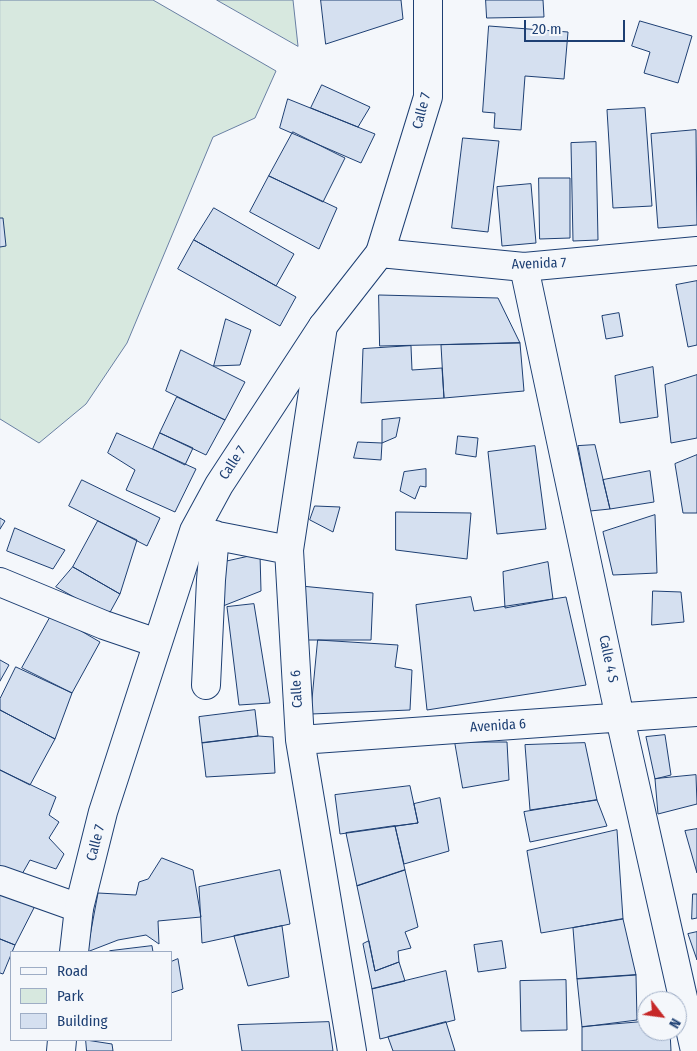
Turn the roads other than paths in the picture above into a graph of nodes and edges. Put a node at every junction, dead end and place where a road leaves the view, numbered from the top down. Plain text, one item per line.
1 (428, 0) edge
2 (697, 251) edge
3 (380, 253) junction
4 (524, 267) junction
5 (323, 326) junction
6 (204, 533) junction
7 (289, 550) junction
8 (0, 582) edge
9 (157, 643) junction
10 (206, 685) dead end
11 (697, 712) edge
12 (620, 718) junction
13 (300, 740) junction
14 (0, 880) edge
15 (80, 908) junction
16 (74, 951) edge
17 (352, 1051) edge
18 (695, 1051) edge

1 - 3 street, Calle 7
2 - 4 street, Avenida 7
3 - 4 street, Avenida 7
3 - 5 street, Calle 7
4 - 12 street, Calle 4 S
5 - 6 street, Calle 7
5 - 7 street, Calle 6
6 - 7 street
6 - 9 street, Calle 7
6 - 10 street
7 - 13 street, Calle 6
8 - 9 street
9 - 15 street, Calle 7
11 - 12 street, Avenida 6
12 - 13 street, Avenida 6
12 - 18 street, Calle 4 S
13 - 17 street, Calle 6
14 - 15 street
15 - 16 street, Calle 7

